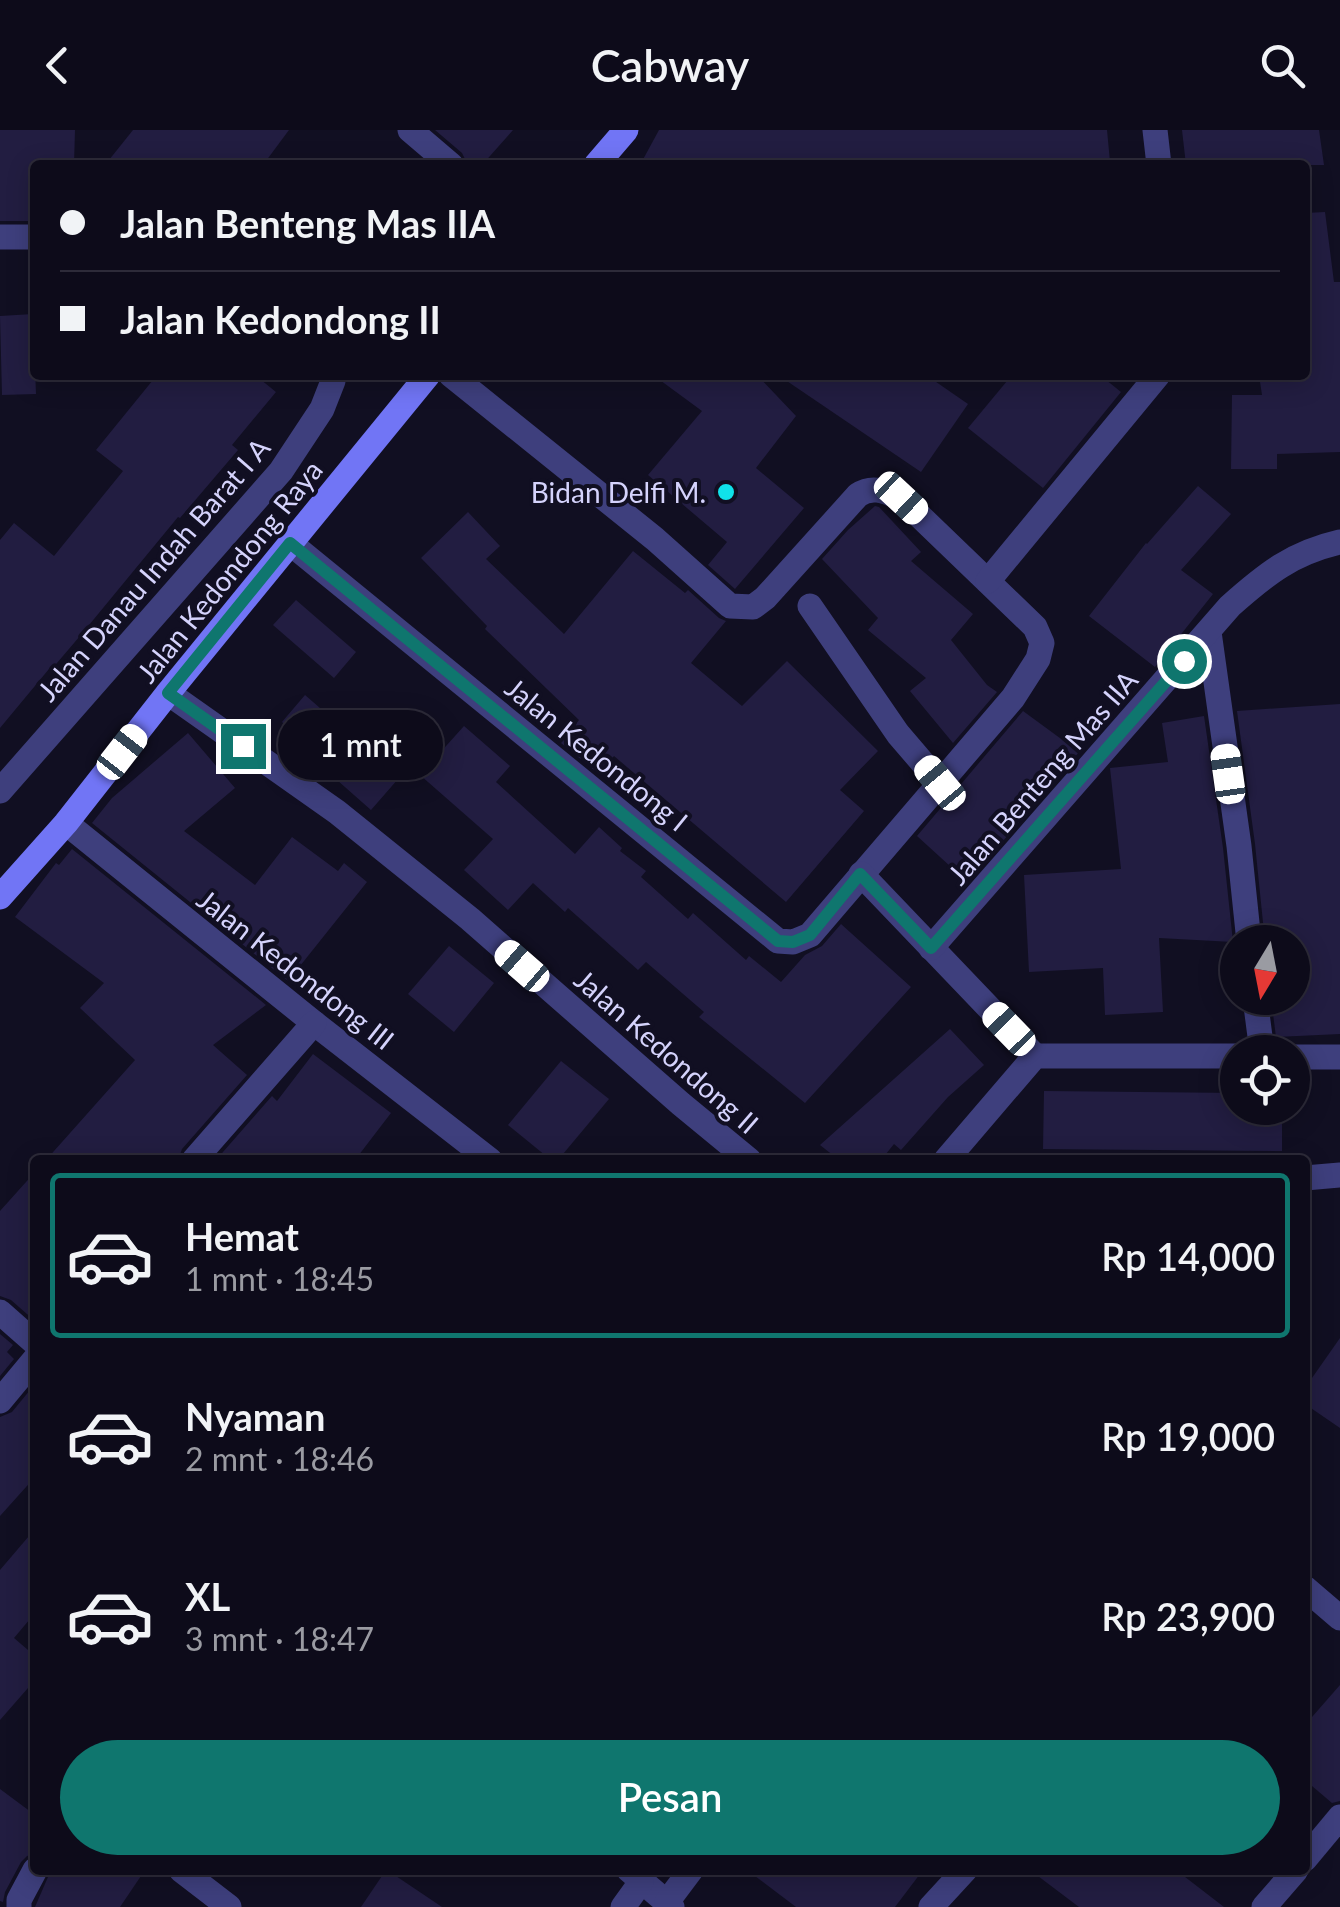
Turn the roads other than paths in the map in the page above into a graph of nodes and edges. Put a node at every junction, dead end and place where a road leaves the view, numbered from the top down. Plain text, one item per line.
1 (410, 130) edge
2 (626, 130) edge
3 (1155, 130) edge
4 (445, 160) edge
5 (600, 160) edge
6 (1159, 160) edge
7 (0, 236) edge
8 (30, 237) edge
9 (331, 380) edge
10 (424, 380) edge
11 (456, 380) edge
12 (1154, 380) edge
13 (1340, 542) edge
14 (290, 543) junction
15 (988, 581) junction
16 (810, 606) dead end
17 (1208, 632) junction
18 (168, 693) junction
19 (940, 783) junction
20 (0, 791) edge
21 (66, 824) junction
22 (860, 874) junction
23 (0, 896) edge
24 (1247, 925) edge
25 (931, 948) junction
26 (314, 1023) junction
27 (1036, 1056) junction
28 (1220, 1056) edge
29 (1310, 1057) edge
30 (1340, 1057) edge
31 (466, 1140) junction
32 (198, 1155) edge
33 (452, 1155) edge
34 (484, 1155) edge
35 (743, 1155) edge
36 (950, 1155) edge
37 (1340, 1175) edge
38 (1310, 1178) edge
39 (0, 1312) edge
40 (30, 1339) edge
41 (30, 1366) edge
42 (0, 1401) edge
43 (1310, 1592) edge
44 (1340, 1618) edge
45 (1340, 1818) edge
46 (1310, 1853) edge
47 (32, 1875) edge
48 (188, 1875) edge
49 (688, 1875) edge
50 (960, 1875) edge
51 (1291, 1875) edge
52 (635, 1876) edge
53 (669, 1904) edge
54 (19, 1907) edge
55 (230, 1907) edge
56 (623, 1907) edge
57 (931, 1907) edge
58 (1264, 1907) edge

1 - 4 street
2 - 5 street
3 - 6 street
7 - 8 street
9 - 20 street, Jalan Danau Indah Barat I A
10 - 14 street, Jalan Kedondong Raya
11 - 15 street
12 - 15 street
13 - 17 street, Jalan Benteng Mas IIA
14 - 18 street, Jalan Kedondong Raya
14 - 22 street, Jalan Kedondong I
15 - 19 street, Jalan Kedondong I
16 - 19 street
17 - 24 street
17 - 25 street, Jalan Benteng Mas IIA
18 - 21 street, Jalan Kedondong Raya
18 - 35 street, Jalan Kedondong II
19 - 22 street, Jalan Kedondong I
21 - 23 street, Jalan Kedondong Raya
21 - 26 street, Jalan Kedondong III
22 - 25 street
25 - 27 street
26 - 31 street, Jalan Kedondong III
26 - 32 street
27 - 28 street
27 - 36 street
29 - 30 street
31 - 33 street
31 - 34 street, Jalan Kedondong III
37 - 38 street
39 - 40 street
41 - 42 street
43 - 44 street
45 - 46 street
47 - 54 street
48 - 55 street
49 - 53 street
50 - 57 street
51 - 58 street
52 - 53 street
52 - 56 street

